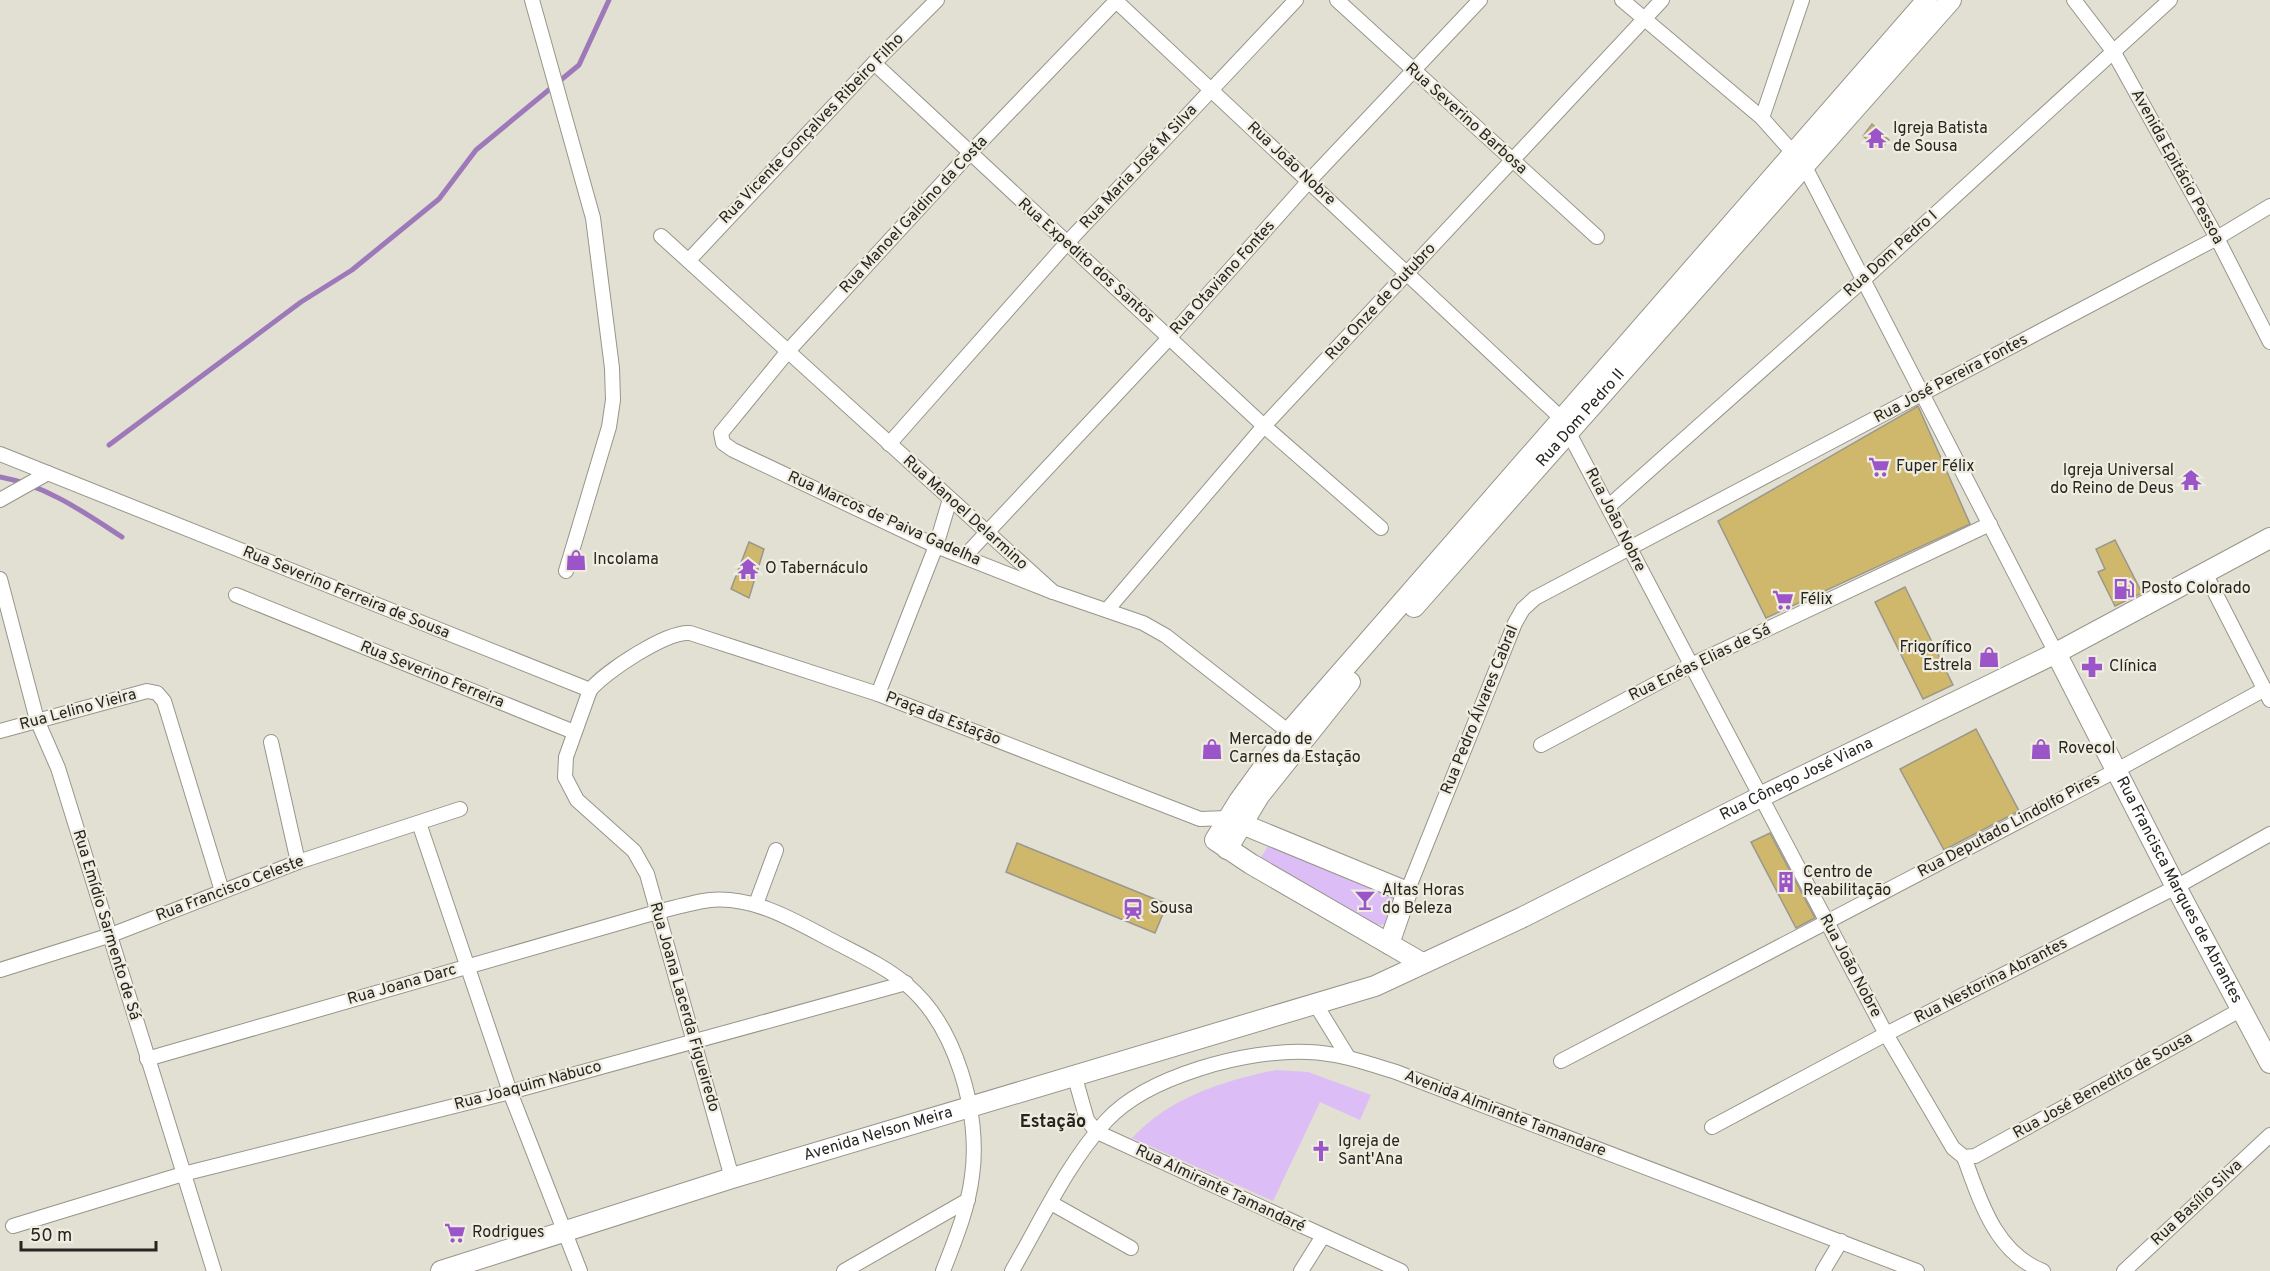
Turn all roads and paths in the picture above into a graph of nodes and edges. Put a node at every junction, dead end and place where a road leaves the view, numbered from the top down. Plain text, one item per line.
1 (531, 0) edge
2 (937, 0) edge
3 (1116, 0) edge
4 (1296, 0) edge
5 (1337, 0) edge
6 (1480, 0) edge
7 (1622, 0) edge
8 (1662, 0) edge
9 (1802, 0) edge
10 (1928, 0) edge
11 (1951, 0) edge
12 (2074, 0) edge
13 (2170, 0) edge
14 (1645, 19) junction
15 (2113, 51) junction
16 (874, 63) junction
17 (1412, 71) junction
18 (1211, 90) junction
19 (1762, 118) junction
20 (969, 154) junction
21 (1799, 158) junction
22 (1512, 162) junction
23 (1309, 181) junction
24 (2270, 206) edge
25 (661, 236) dead end
26 (1597, 237) dead end
27 (2217, 238) junction
28 (1066, 244) junction
29 (689, 260) junction
30 (1408, 273) junction
31 (1862, 281) junction
32 (1170, 337) junction
33 (2270, 342) edge
34 (789, 350) junction
35 (1921, 394) junction
36 (1565, 425) junction
37 (1264, 426) junction
38 (721, 437) joint
39 (889, 444) junction
40 (0, 454) edge
41 (48, 473) junction
42 (950, 499) junction
43 (0, 500) edge
44 (1609, 506) junction
45 (1990, 524) junction
46 (1381, 528) dead end
47 (986, 532) junction
48 (2270, 538) edge
49 (936, 546) junction
50 (1629, 548) junction
51 (965, 556) junction
52 (566, 571) dead end
53 (2205, 573) junction
54 (0, 579) edge
55 (1053, 592) junction
56 (236, 596) dead end
57 (1107, 610) junction
58 (2056, 653) junction
59 (1691, 665) junction
60 (590, 690) junction
61 (878, 694) junction
62 (2267, 695) edge
63 (37, 720) junction
64 (0, 731) edge
65 (574, 732) junction
66 (1294, 737) junction
67 (271, 742) dead end
68 (1541, 745) dead end
69 (2117, 770) junction
70 (1760, 797) junction
71 (460, 809) dead end
72 (1200, 819) junction
73 (1234, 821) junction
74 (418, 823) junction
75 (2270, 834) edge
76 (1221, 844) junction
77 (776, 850) dead end
78 (298, 862) junction
79 (2176, 887) junction
80 (222, 891) junction
81 (1407, 892) junction
82 (756, 904) junction
83 (657, 912) junction
84 (1826, 921) junction
85 (111, 935) junction
86 (1389, 944) junction
87 (1422, 963) junction
88 (467, 966) junction
89 (0, 970) edge
90 (906, 983) junction
91 (1316, 1005) junction
92 (2242, 1009) junction
93 (1886, 1034) junction
94 (694, 1041) junction
95 (1348, 1057) junction
96 (147, 1059) junction
97 (1561, 1062) dead end
98 (2270, 1063) edge
99 (1074, 1074) junction
100 (510, 1092) junction
101 (969, 1107) junction
102 (1712, 1127) dead end
103 (1097, 1132) junction
104 (2270, 1135) edge
105 (1964, 1157) junction
106 (183, 1174) junction
107 (732, 1178) junction
108 (968, 1200) junction
109 (1051, 1203) junction
110 (13, 1226) dead end
111 (566, 1233) junction
112 (1323, 1236) junction
113 (1841, 1241) junction
114 (1131, 1248) dead end
115 (214, 1271) edge
116 (441, 1271) edge
117 (580, 1271) edge
118 (844, 1271) edge
119 (943, 1271) edge
120 (1012, 1271) edge
121 (1301, 1271) edge
122 (1401, 1271) edge
123 (1823, 1271) edge
124 (1917, 1271) edge
125 (2043, 1271) edge
126 (2124, 1271) edge

1 - 52 street
2 - 16 street, Rua Vicente Gonçalves Ribeiro Filho
3 - 18 street, Rua João Nobre
3 - 20 street, Rua Manoel Galdino da Costa
4 - 18 street, Rua Maria José M Silva
5 - 17 street, Rua Severino Barbosa
6 - 17 street, Rua Otaviano Fontes
7 - 14 street
8 - 14 street, Rua Onze de Outubro
9 - 19 street
10 - 21 street, Rua Dom Pedro II
11 - 21 street, Rua Dom Pedro II
12 - 15 street, Avenida Epitácio Pessoa
13 - 15 street, Rua Dom Pedro I
14 - 19 street
14 - 22 street, Rua Onze de Outubro
15 - 27 street, Avenida Epitácio Pessoa
15 - 31 street, Rua Dom Pedro I
16 - 20 street, Rua Expedito dos Santos
16 - 29 street, Rua Vicente Gonçalves Ribeiro Filho
17 - 22 street, Rua Severino Barbosa
17 - 23 street, Rua Otaviano Fontes
18 - 23 street, Rua João Nobre
18 - 28 street, Rua Maria José M Silva
19 - 21 street
20 - 28 street, Rua Expedito dos Santos
20 - 34 street, Rua Manoel Galdino da Costa
21 - 31 street
21 - 36 street, Rua Dom Pedro II
22 - 26 street, Rua Severino Barbosa
22 - 30 street, Rua Onze de Outubro
23 - 30 street, Rua João Nobre
23 - 32 street, Rua Otaviano Fontes
24 - 27 street, Rua José Pereira Fontes
25 - 29 street, Rua Manoel Delarmino
27 - 33 street, Avenida Epitácio Pessoa
27 - 35 street, Rua José Pereira Fontes
28 - 32 street, Rua Expedito dos Santos
28 - 39 street, Rua Maria José M Silva
29 - 34 street, Rua Manoel Delarmino
30 - 36 street, Rua João Nobre
30 - 37 street, Rua Onze de Outubro
31 - 35 street
31 - 44 street, Rua Dom Pedro I
32 - 37 street, Rua Expedito dos Santos
32 - 47 street, Rua Otaviano Fontes
34 - 38 street, Rua Manoel Galdino da Costa
34 - 39 street, Rua Manoel Delarmino
35 - 45 street
35 - 50 street, Rua José Pereira Fontes
36 - 44 street, Rua João Nobre
36 - 66 street, Rua Dom Pedro II
37 - 46 street, Rua Expedito dos Santos
37 - 57 street, Rua Onze de Outubro
38 - 49 street, Rua Marcos de Paiva Gadelha
39 - 42 street, Rua Manoel Delarmino
40 - 41 street, Rua Severino Ferreira de Sousa
41 - 43 street
41 - 60 street, Rua Severino Ferreira de Sousa
42 - 47 street, Rua Manoel Delarmino
42 - 49 street
44 - 50 street, Rua João Nobre
45 - 58 street
45 - 59 street, Rua Enéas Elias de Sá
47 - 51 street, Rua Otaviano Fontes
47 - 55 street, Rua Manoel Delarmino
48 - 53 street, Rua Cônego José Viana
49 - 51 street, Rua Marcos de Paiva Gadelha
49 - 61 street
50 - 59 street, Rua João Nobre
50 - 81 street, Rua Pedro Álvares Cabral
51 - 55 street, Rua Marcos de Paiva Gadelha
53 - 58 street, Rua Cônego José Viana
53 - 62 street
54 - 63 street, Rua Emídio Sarmento de Sá
55 - 57 street, Rua Manoel Delarmino
56 - 65 street, Rua Severino Ferreira
57 - 66 street, Rua Manoel Delarmino
58 - 69 street, Rua Francisca Marques de Abrantes
58 - 70 street, Rua Cônego José Viana
59 - 68 street, Rua Enéas Elias de Sá
59 - 70 street, Rua João Nobre
60 - 61 street, Praça da Estação
60 - 65 street
61 - 72 street, Praça da Estação
62 - 69 street, Rua Deputado Lindolfo Pires
63 - 64 street, Rua Lelino Vieira
63 - 80 street, Rua Lelino Vieira
63 - 85 street, Rua Emídio Sarmento de Sá
65 - 83 street, Rua Joana Lacerda Figueiredo
66 - 73 street, Rua Dom Pedro II
67 - 78 street
69 - 79 street, Rua Francisca Marques de Abrantes
69 - 84 street, Rua Deputado Lindolfo Pires
70 - 84 street, Rua João Nobre
70 - 87 street, Rua Cônego José Viana
71 - 74 street, Rua Francisco Celeste
72 - 73 street, Praça da Estação
72 - 76 street
73 - 76 street, Rua Dom Pedro II
73 - 81 street
74 - 78 street, Rua Francisco Celeste
74 - 88 street
75 - 79 street, Rua Nestorina Abrantes
76 - 86 street
77 - 82 street
78 - 80 street, Rua Francisco Celeste
79 - 92 street, Rua Francisca Marques de Abrantes
79 - 93 street, Rua Nestorina Abrantes
80 - 85 street, Rua Francisco Celeste
81 - 86 street
82 - 83 street, Rua Joana Darc
82 - 90 street, Rua Joana Darc
83 - 88 street, Rua Joana Darc
83 - 94 street, Rua Joana Lacerda Figueiredo
84 - 93 street, Rua João Nobre
84 - 97 street, Rua Deputado Lindolfo Pires
85 - 89 street, Rua Francisco Celeste
85 - 96 street, Rua Emídio Sarmento de Sá
86 - 87 street
87 - 91 street, Rua Cônego José Viana
88 - 96 street, Rua Joana Darc
88 - 100 street
90 - 94 street, Rua Joaquim Nabuco
90 - 101 street
91 - 95 street
91 - 99 street, Avenida Nelson Meira
92 - 98 street, Rua Francisca Marques de Abrantes
92 - 105 street, Rua José Benedito de Sousa
93 - 102 street, Rua Nestorina Abrantes
93 - 105 street, Rua João Nobre
94 - 100 street, Rua Joaquim Nabuco
94 - 107 street, Rua Joana Lacerda Figueiredo
95 - 103 street, Avenida Almirante Tamandare
95 - 113 street, Avenida Almirante Tamandare
96 - 106 street, Rua Emídio Sarmento de Sá
99 - 101 street, Avenida Nelson Meira
99 - 103 street
100 - 106 street, Rua Joaquim Nabuco
100 - 111 street
101 - 107 street, Avenida Nelson Meira
101 - 108 street
103 - 109 street, Avenida Almirante Tamandare
103 - 112 street, Rua Almirante Tamandaré
104 - 126 street, Rua Basílio Silva
105 - 125 street, Rua João Nobre
106 - 110 street, Rua Joaquim Nabuco
106 - 115 street, Rua Emídio Sarmento de Sá
107 - 111 street, Avenida Nelson Meira
108 - 118 street
108 - 119 street
109 - 114 street
109 - 120 street, Avenida Almirante Tamandare
111 - 116 street, Avenida Nelson Meira
111 - 117 street
112 - 121 street
112 - 122 street, Rua Almirante Tamandaré
113 - 123 street
113 - 124 street, Avenida Almirante Tamandare

